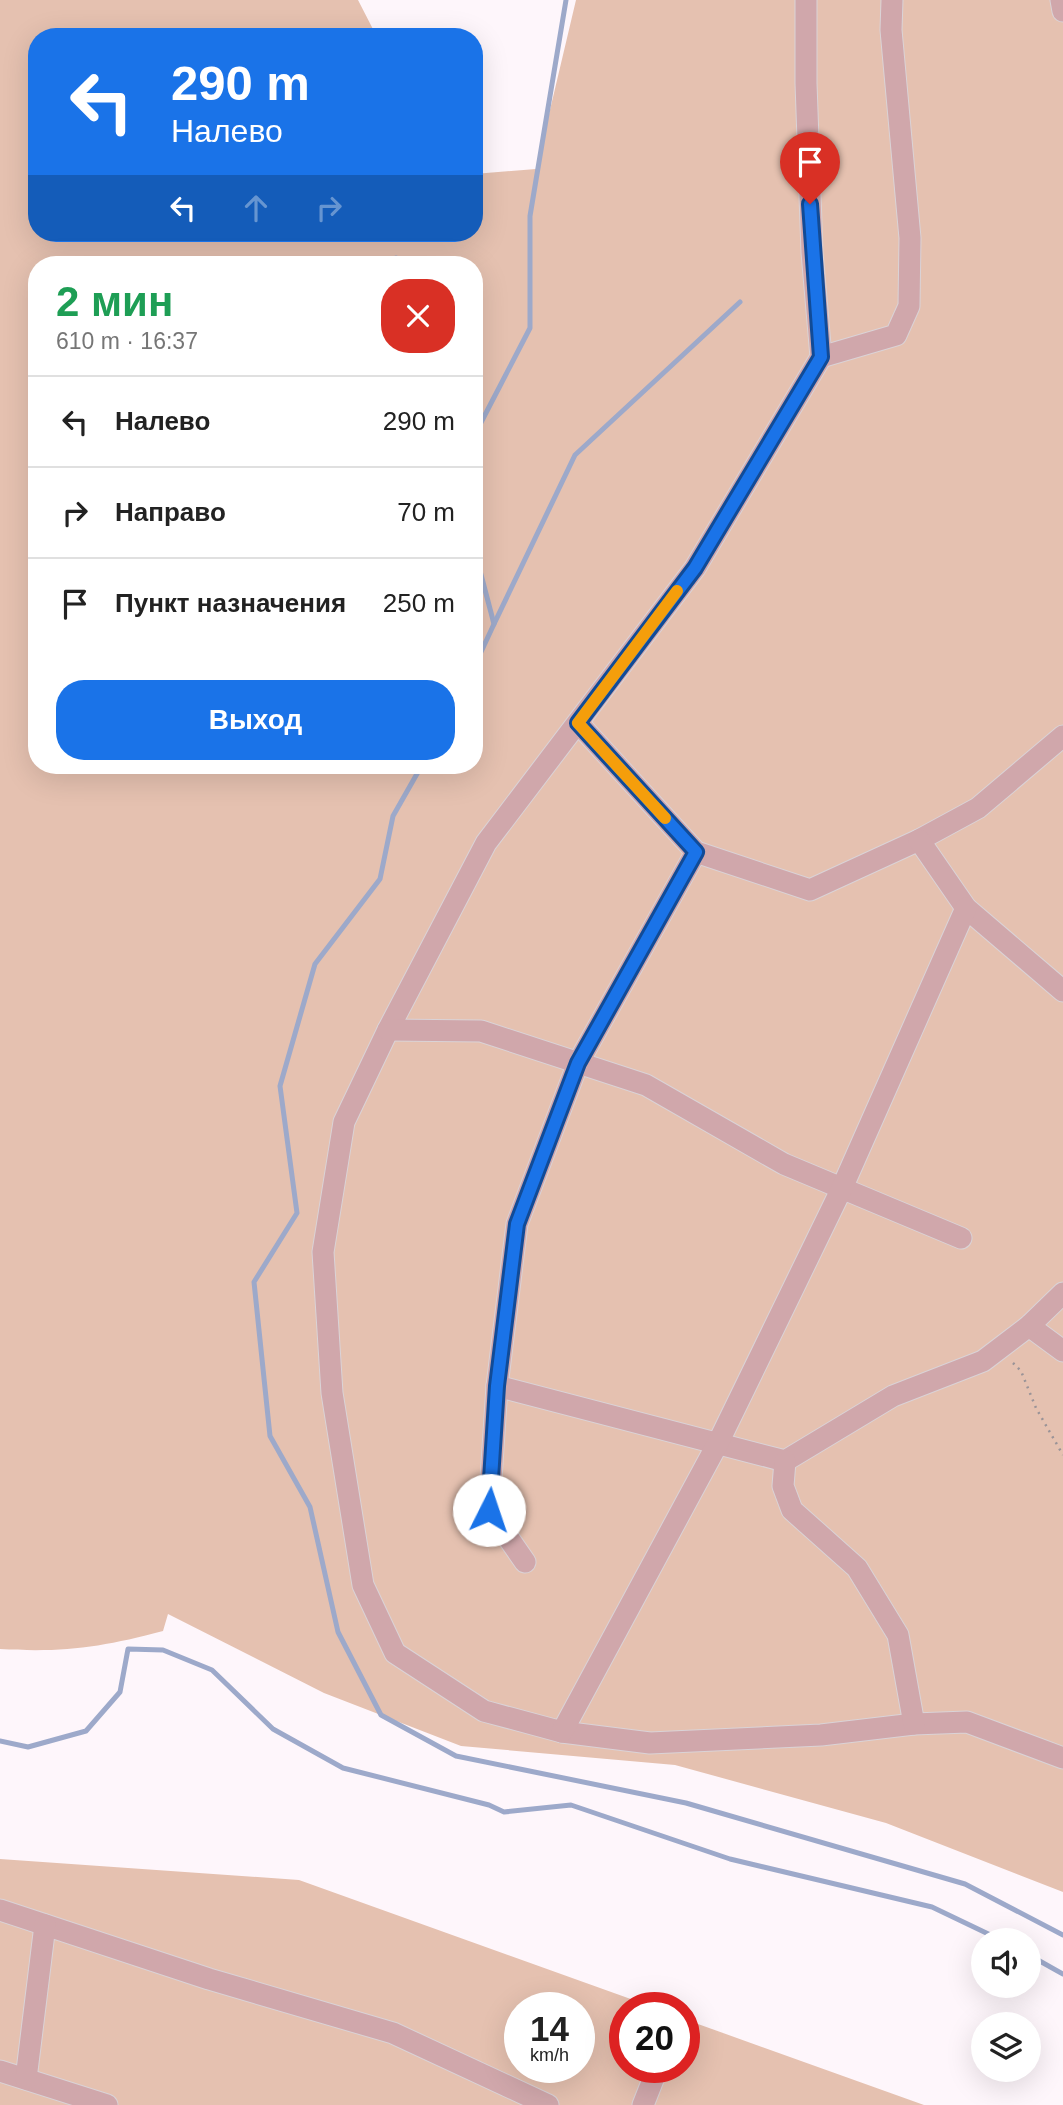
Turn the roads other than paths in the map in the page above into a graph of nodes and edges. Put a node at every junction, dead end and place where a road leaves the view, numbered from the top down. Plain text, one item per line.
1 (806, 0) edge
2 (892, 0) edge
3 (1061, 0) edge
4 (1063, 11) edge
5 (821, 357) junction
6 (578, 723) junction
7 (1063, 736) edge
8 (919, 840) junction
9 (696, 852) junction
10 (966, 908) junction
11 (1063, 991) edge
12 (388, 1030) junction
13 (578, 1063) junction
14 (842, 1188) junction
15 (961, 1238) dead end
16 (1063, 1293) edge
17 (1029, 1326) junction
18 (1063, 1351) edge
19 (497, 1386) junction
20 (718, 1443) junction
21 (785, 1461) junction
22 (525, 1562) dead end
23 (914, 1724) junction
24 (562, 1731) junction
25 (1063, 1758) edge
26 (0, 1910) edge
27 (46, 1924) junction
28 (0, 2071) edge
29 (26, 2079) junction
30 (652, 2083) edge
31 (107, 2105) edge
32 (548, 2105) edge
33 (643, 2105) edge

1 - 5 lane
2 - 5 lane
3 - 4 lane
5 - 6 lane
6 - 9 lane
6 - 12 lane
7 - 8 lane
8 - 9 lane
8 - 10 lane
9 - 13 lane
10 - 11 lane
10 - 14 lane
12 - 13 lane
12 - 24 lane
13 - 14 lane
13 - 19 lane
14 - 15 lane
14 - 20 lane
16 - 17 lane
17 - 18 lane
17 - 21 lane
19 - 20 lane
19 - 22 lane
20 - 21 lane
20 - 24 lane
21 - 23 lane
23 - 24 lane
23 - 25 lane
26 - 27 lane
27 - 29 lane
27 - 32 lane
28 - 29 lane
29 - 31 lane
30 - 33 lane

